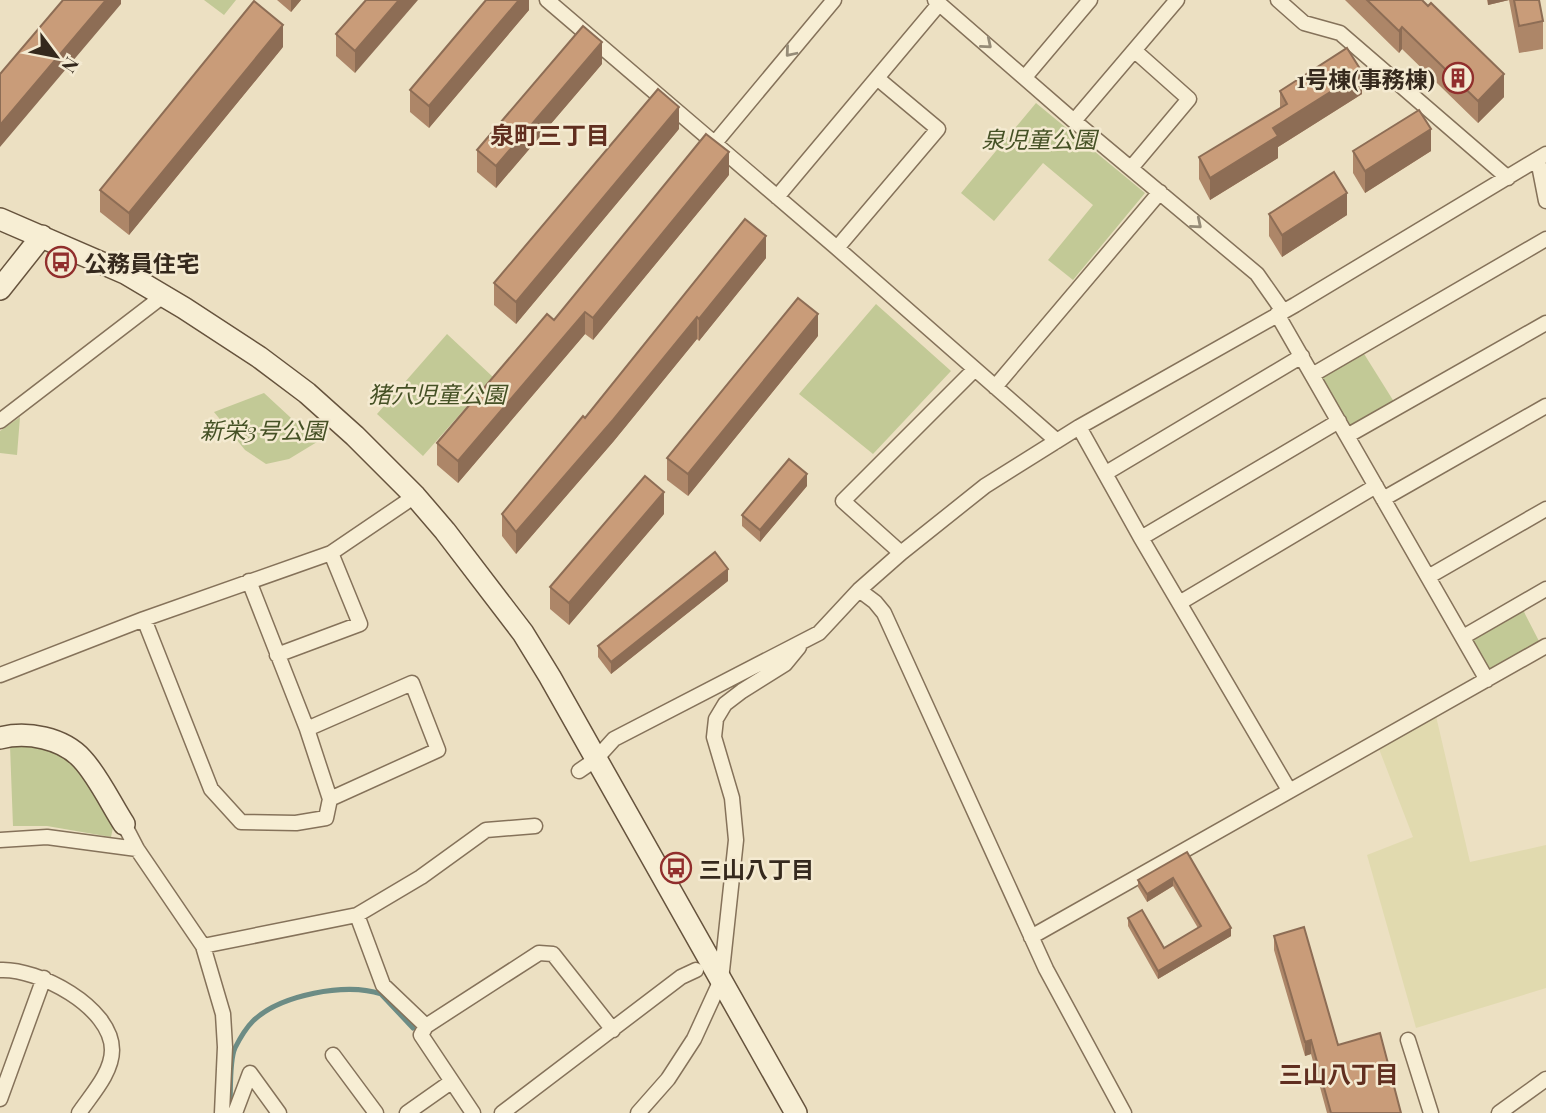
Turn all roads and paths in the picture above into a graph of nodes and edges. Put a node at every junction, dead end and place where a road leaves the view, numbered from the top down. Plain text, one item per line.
1 (547, 0) edge
2 (834, 0) edge
3 (1090, 0) edge
4 (1177, 0) edge
5 (1278, 0) edge
6 (937, 2) edge
7 (1135, 51) junction
8 (1025, 77) junction
9 (877, 78) junction
10 (1074, 121) junction
11 (714, 144) junction
12 (1542, 157) edge
13 (1131, 168) junction
14 (1508, 178) junction
15 (1160, 192) junction
16 (777, 198) junction
17 (1546, 201) edge
18 (0, 219) edge
19 (42, 236) junction
20 (1546, 239) edge
21 (837, 248) junction
22 (0, 289) edge
23 (163, 296) junction
24 (1280, 312) junction
25 (1546, 323) edge
26 (1302, 356) junction
27 (974, 370) junction
28 (1312, 375) junction
29 (995, 387) junction
30 (1546, 406) edge
31 (0, 421) edge
32 (1339, 421) junction
33 (1079, 427) junction
34 (1347, 436) junction
35 (1057, 441) junction
36 (1106, 473) junction
37 (1380, 493) junction
38 (415, 496) junction
39 (1546, 509) edge
40 (1141, 538) junction
41 (331, 553) junction
42 (901, 553) junction
43 (1428, 577) junction
44 (249, 581) junction
45 (1546, 589) edge
46 (859, 590) junction
47 (1181, 602) junction
48 (144, 620) junction
49 (1463, 638) junction
50 (802, 643) junction
51 (1546, 646) edge
52 (277, 655) junction
53 (0, 675) edge
54 (1487, 680) junction
55 (307, 729) junction
56 (0, 738) edge
57 (587, 765) junction
58 (1289, 790) junction
59 (330, 799) junction
60 (124, 824) joint
61 (535, 826) dead end
62 (0, 840) edge
63 (137, 849) junction
64 (357, 915) junction
65 (1031, 937) junction
66 (203, 946) junction
67 (0, 970) edge
68 (696, 970) dead end
69 (44, 978) junction
70 (722, 980) junction
71 (426, 1026) junction
72 (613, 1030) junction
73 (1408, 1040) dead end
74 (333, 1055) dead end
75 (1546, 1079) edge
76 (451, 1082) junction
77 (0, 1099) edge
78 (79, 1113) edge
79 (222, 1113) edge
80 (235, 1113) edge
81 (279, 1113) edge
82 (376, 1113) edge
83 (407, 1113) edge
84 (473, 1113) edge
85 (502, 1113) edge
86 (638, 1113) edge
87 (796, 1113) edge
88 (1124, 1113) edge
89 (1430, 1113) edge
90 (1499, 1113) edge

1 - 11 street
2 -> 11 street
3 - 8 street
4 - 7 street
5 - 14 street
6 -> 8 street
6 - 9 street
7 - 10 street
7 - 13 street
8 - 10 street
9 - 16 street
9 - 21 street
10 - 13 street
11 - 16 street
12 - 14 street
12 - 17 street
13 - 15 street
14 - 24 street
15 -> 24 street
15 - 29 street
16 - 21 street
18 - 19 street
19 - 22 street
19 - 23 street
20 - 28 street
21 - 27 street
23 - 31 street
23 - 38 street
24 - 26 street
24 - 33 street
25 - 34 street
26 - 28 street
26 - 36 street
27 - 29 street
27 - 42 street
28 - 32 street
29 - 35 street
30 - 37 street
32 - 34 street
32 - 40 street
33 - 35 street
33 - 36 street
34 - 37 street
35 - 42 street
36 - 40 street
37 - 43 street
37 - 47 street
38 - 41 street
38 - 57 street
39 - 43 street
40 - 47 street
41 - 44 street
41 - 52 street
42 - 46 street
43 - 49 street
44 - 48 street
44 - 52 street
45 - 49 street
46 - 50 street
46 - 65 street
47 - 58 street
48 - 53 street
48 - 59 street
49 - 54 street
50 - 57 street
50 - 70 street
51 - 54 street
52 - 55 street
54 - 58 street
55 - 59 street
55 - 59 street
56 - 60 street
57 - 70 street
58 - 65 street
60 - 63 street
61 - 64 street
62 - 63 street
63 - 66 street
64 - 66 street
64 - 71 street
65 - 88 street
66 - 79 street
67 - 69 street
68 - 72 street
69 - 77 street
69 - 78 street
70 - 86 street
70 - 87 street
71 - 72 street
71 - 76 street
72 - 85 street
73 - 89 street
74 - 82 street
75 - 90 street
76 - 83 street
76 - 84 street
80 - 81 street

